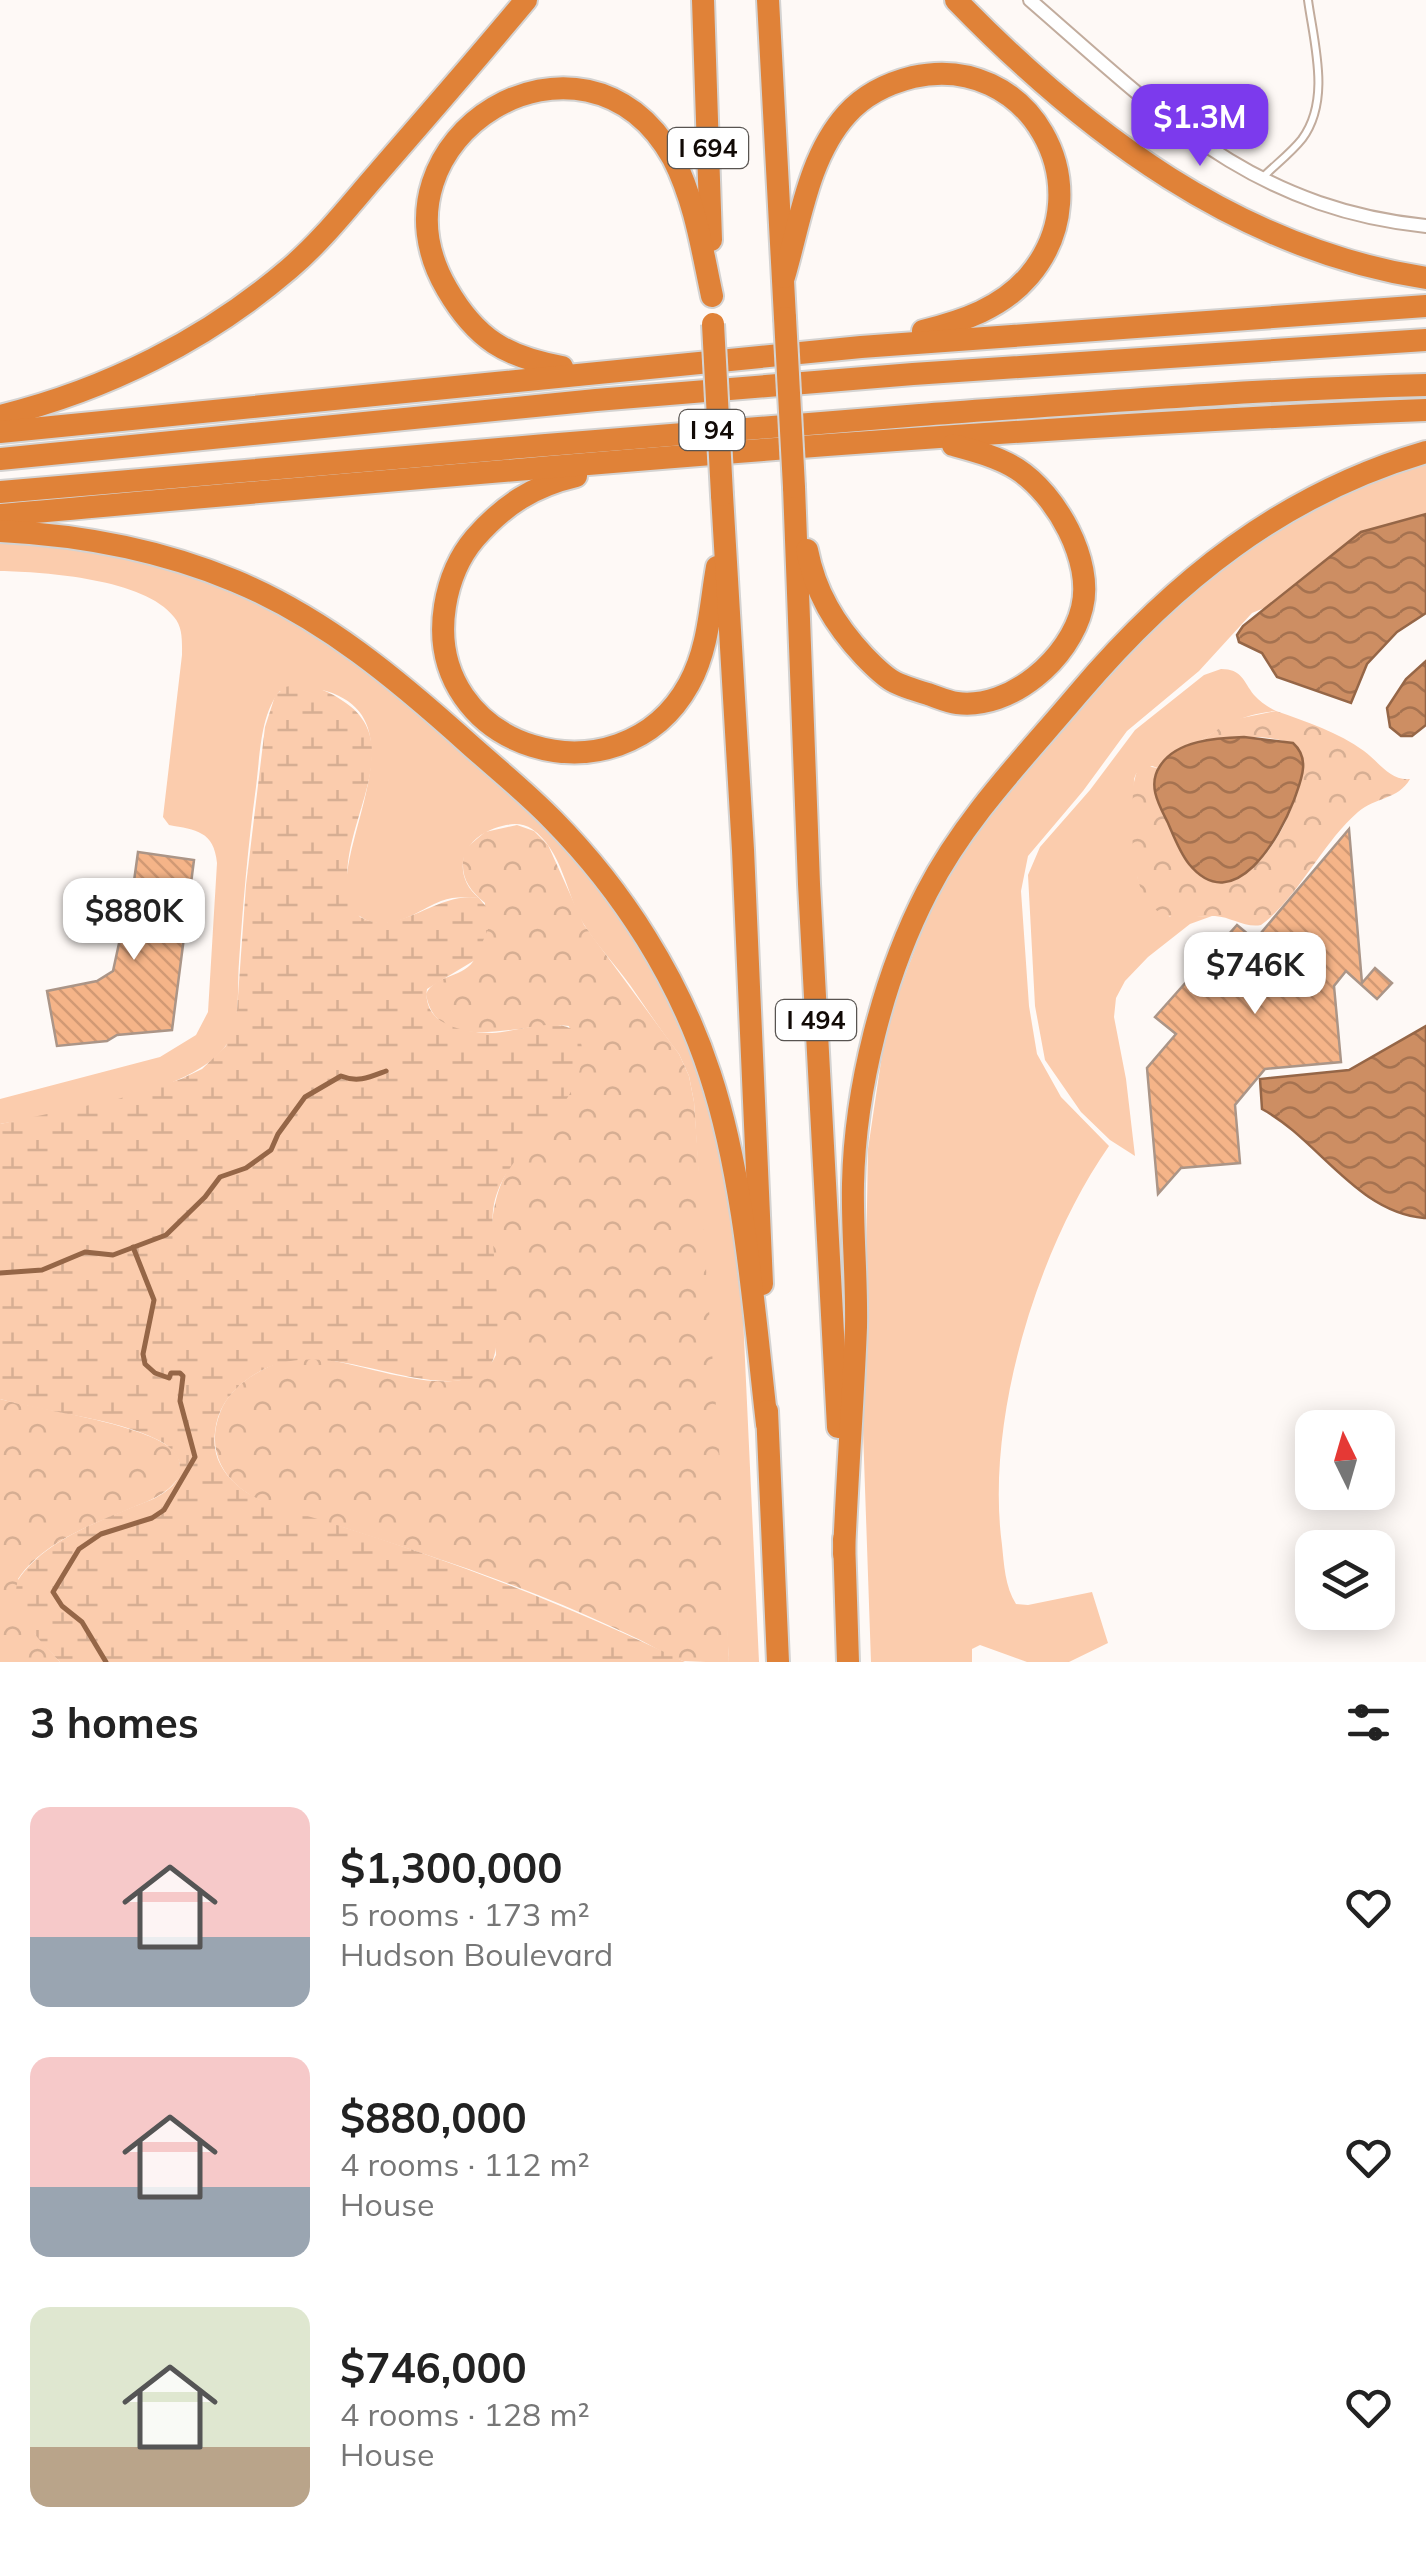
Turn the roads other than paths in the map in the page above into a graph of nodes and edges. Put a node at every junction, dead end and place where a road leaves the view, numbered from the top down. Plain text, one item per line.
1 (526, 0) edge
2 (703, 0) edge
3 (768, 0) edge
4 (956, 0) edge
5 (1030, 0) edge
6 (1308, 0) edge
7 (1261, 179) junction
8 (1426, 226) edge
9 (784, 276) junction
10 (1426, 278) edge
11 (712, 296) junction
12 (1426, 306) edge
13 (1426, 340) edge
14 (862, 348) junction
15 (590, 372) junction
16 (1426, 385) edge
17 (1426, 410) edge
18 (0, 416) edge
19 (0, 432) edge
20 (910, 442) junction
21 (1426, 452) edge
22 (0, 459) edge
23 (653, 459) junction
24 (794, 486) junction
25 (0, 492) edge
26 (0, 515) edge
27 (724, 526) junction
28 (0, 531) edge
29 (767, 1424) junction
30 (844, 1554) junction
31 (778, 1662) edge
32 (848, 1662) edge

1 - 18 highway
2 - 11 highway, I 694
3 - 9 highway, I 694
4 - 10 highway
5 - 7 street
6 - 7 lane
7 - 8 street
9 - 14 highway
9 - 24 highway, I 694, bridge
11 - 15 highway
11 - 27 highway, I 494, bridge
12 - 14 highway
13 - 22 highway, I 94
14 - 15 highway
15 - 19 highway
16 - 25 highway, I 94
17 - 20 highway
20 - 23 highway
20 - 24 highway
21 - 30 highway
23 - 26 highway
23 - 27 highway
24 - 30 highway, I 494
27 - 29 highway, I 494
28 - 29 highway
29 - 31 highway, I 494
30 - 32 highway, I 494

